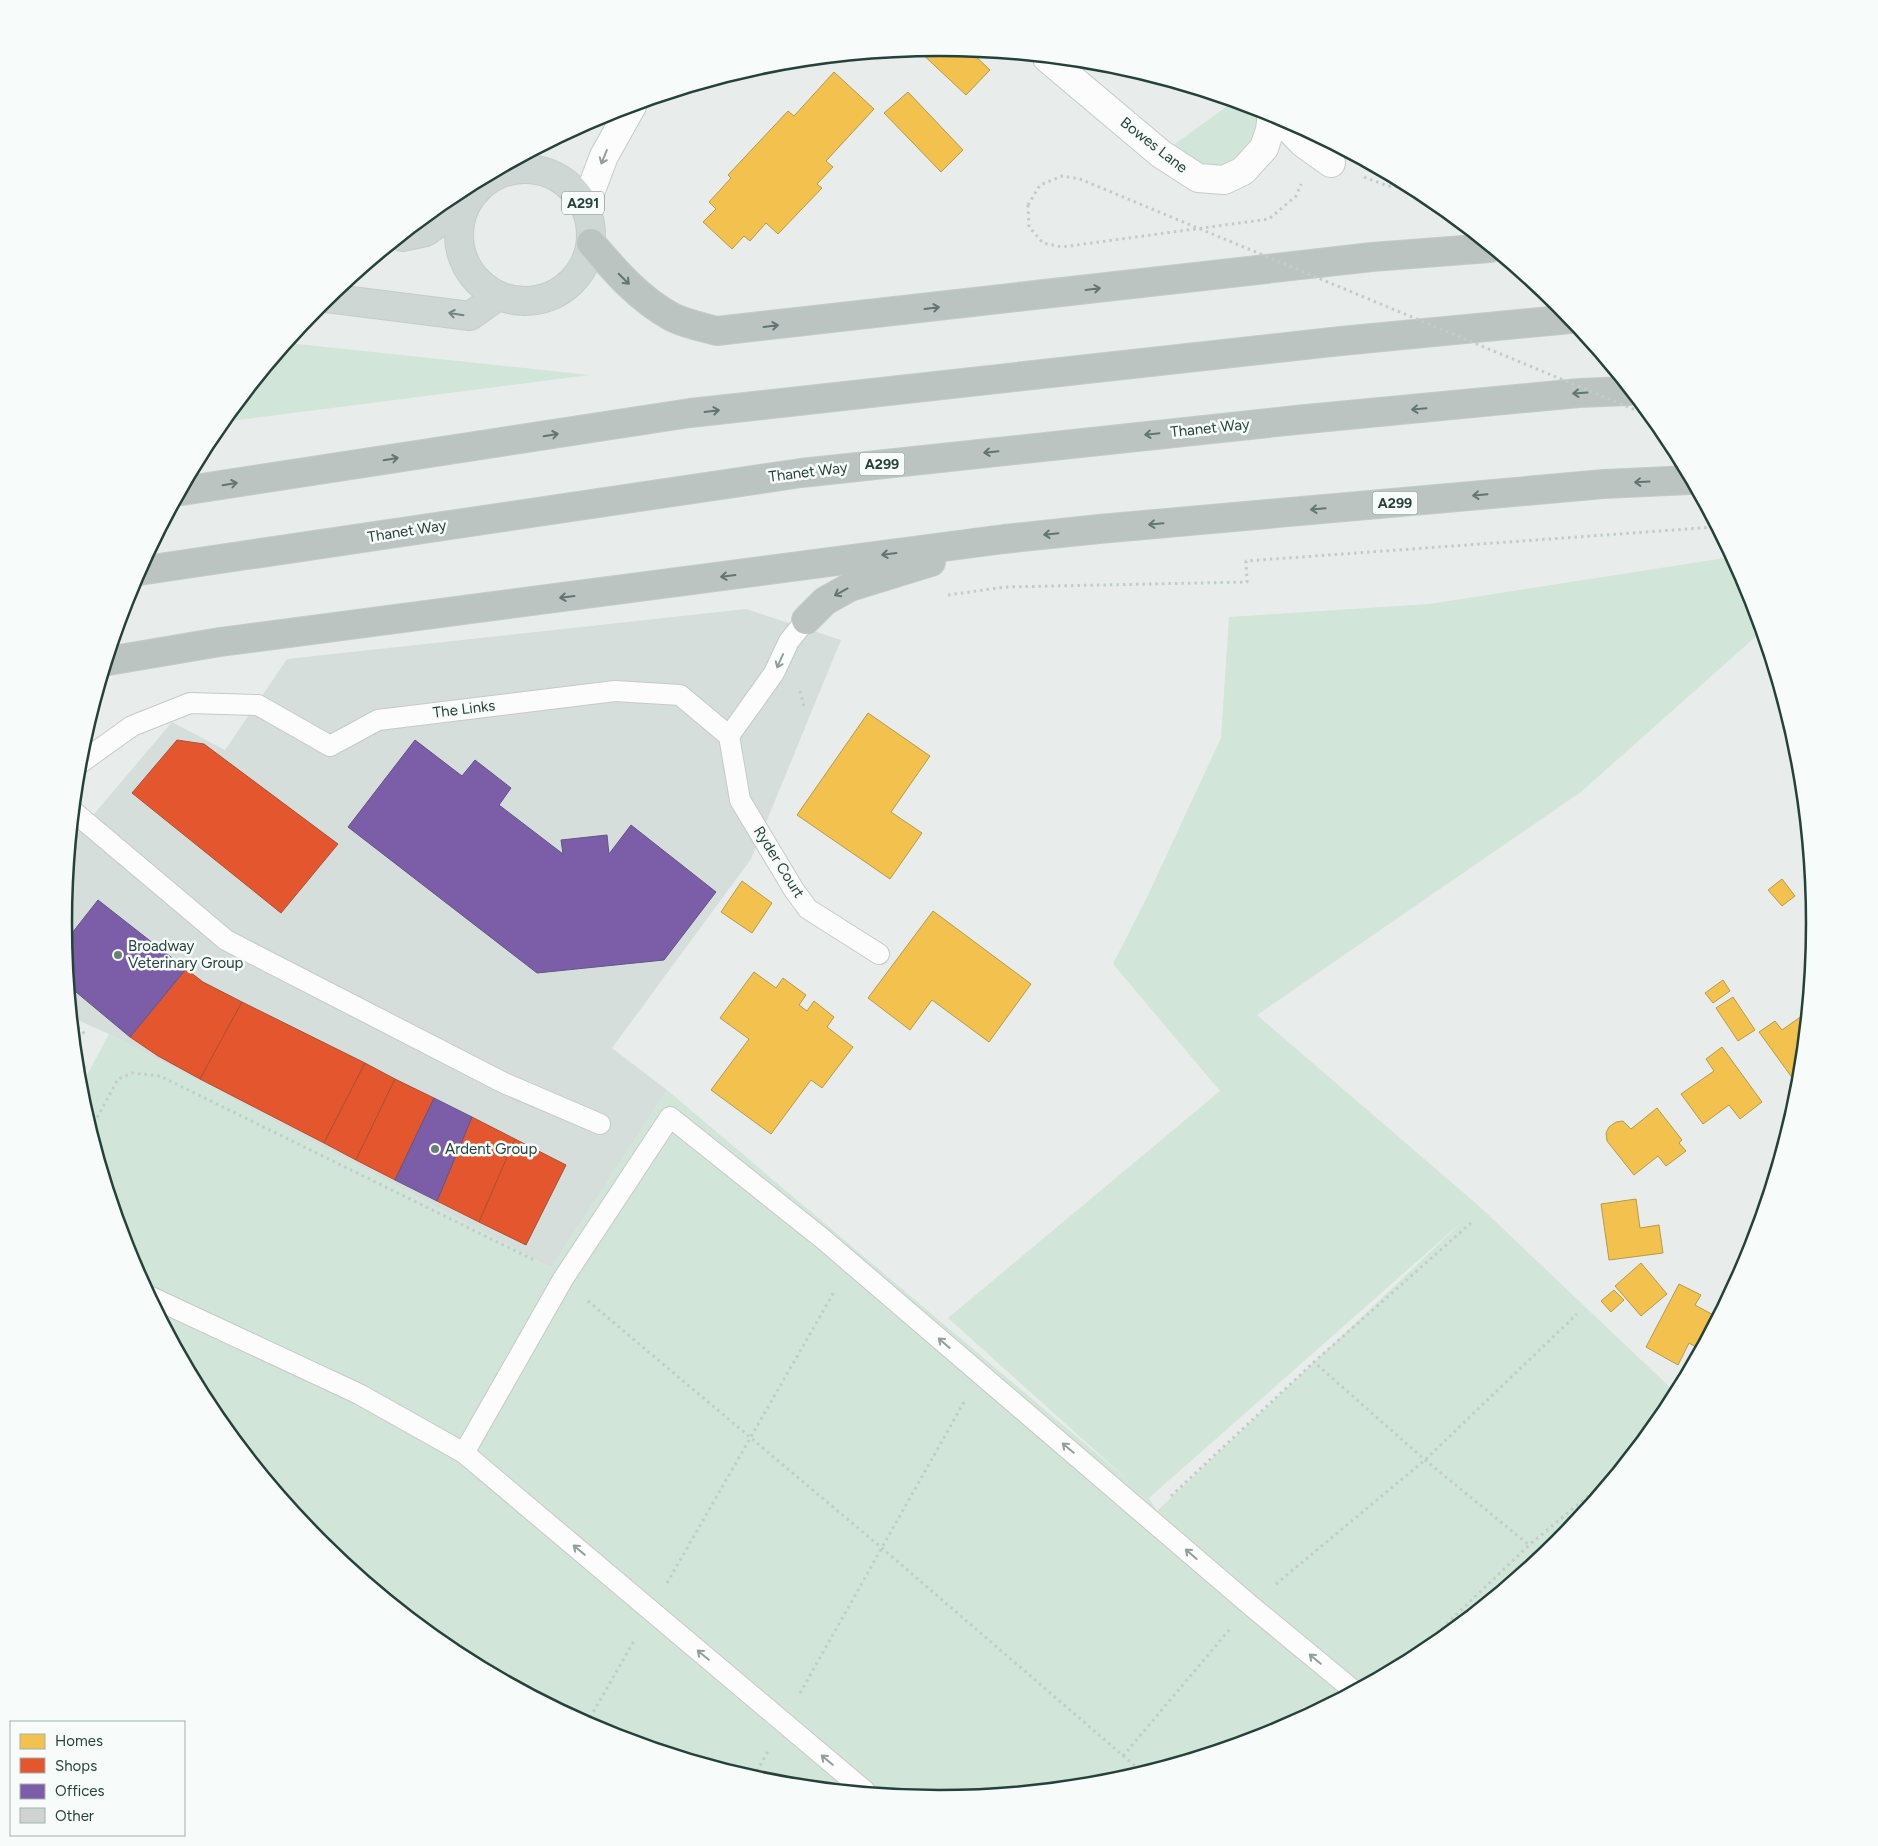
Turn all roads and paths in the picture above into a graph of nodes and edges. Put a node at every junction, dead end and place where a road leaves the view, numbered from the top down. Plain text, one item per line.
1 (1055, 64) edge
2 (627, 114) edge
3 (1271, 122) edge
4 (1291, 131) edge
5 (1331, 163) joint
6 (508, 171) edge
7 (1396, 187) edge
8 (476, 190) edge
9 (1296, 196) dead end
10 (467, 202) junction
11 (585, 206) junction
12 (1201, 229) edge
13 (1201, 229) edge
14 (1201, 229) edge
15 (1201, 229) edge
16 (411, 235) edge
17 (591, 243) junction
18 (1483, 249) edge
19 (498, 296) junction
20 (337, 299) edge
21 (1561, 320) edge
22 (1623, 390) edge
23 (1639, 411) edge
24 (1684, 480) edge
25 (188, 490) edge
26 (1709, 527) edge
27 (1004, 539) junction
28 (148, 570) edge
29 (946, 595) dead end
30 (806, 620) joint
31 (113, 660) edge
32 (798, 684) dead end
33 (805, 710) dead end
34 (730, 736) junction
35 (88, 757) edge
36 (79, 816) edge
37 (879, 954) dead end
38 (79, 1029) edge
39 (85, 1034) dead end
40 (96, 1120) edge
41 (600, 1124) dead end
42 (1471, 1222) dead end
43 (851, 1263) junction
44 (563, 1280) junction
45 (160, 1301) edge
46 (1577, 1314) dead end
47 (1314, 1362) junction
48 (980, 1373) junction
49 (749, 1437) junction
50 (464, 1453) junction
51 (1426, 1460) junction
52 (1590, 1495) edge
53 (1149, 1517) junction
54 (1528, 1545) junction
55 (883, 1549) junction
56 (1250, 1605) junction
57 (651, 1611) junction
58 (1439, 1631) edge
59 (1348, 1686) edge
60 (591, 1716) edge
61 (783, 1723) junction
62 (1123, 1756) junction
63 (1135, 1767) edge
64 (858, 1785) edge

1 - 3 street, Bowes Lane
2 -> 11 street
4 - 5 street
5 - 7 path
6 - 11 main road, A291
8 - 10 main road, A291
9 - 12 path, bridge
10 - 16 main road, A291
10 - 19 main road, A291
11 - 17 main road, A291
13 - 14 path, bridge
15 - 23 path, bridge
17 -> 18 highway
17 - 19 main road, A291
19 -> 20 main road
25 -> 21 highway
22 -> 28 highway, Thanet Way / A299
24 -> 27 highway, A299
26 - 29 path
27 -> 30 highway
27 -> 31 highway, A299
30 -> 34 lane
32 - 33 path
34 - 35 lane, The Links
34 - 37 lane, Ryder Court
36 - 41 lane
38 - 39 path
40 - 44 path
42 - 47 path
43 - 44 lane
48 -> 43 lane
43 - 49 path
44 - 49 path
44 - 50 lane
45 - 50 lane
46 - 51 path
47 - 51 path
47 - 53 path
53 -> 48 lane
48 - 55 path
49 - 55 path
49 - 57 path
57 -> 50 lane
51 - 54 path
51 - 56 path
52 - 54 path
56 -> 53 lane
54 - 58 path
55 - 61 path
55 - 62 path
59 -> 56 lane
56 - 62 path
57 - 60 path
61 -> 57 lane
64 -> 61 lane
62 - 63 path

